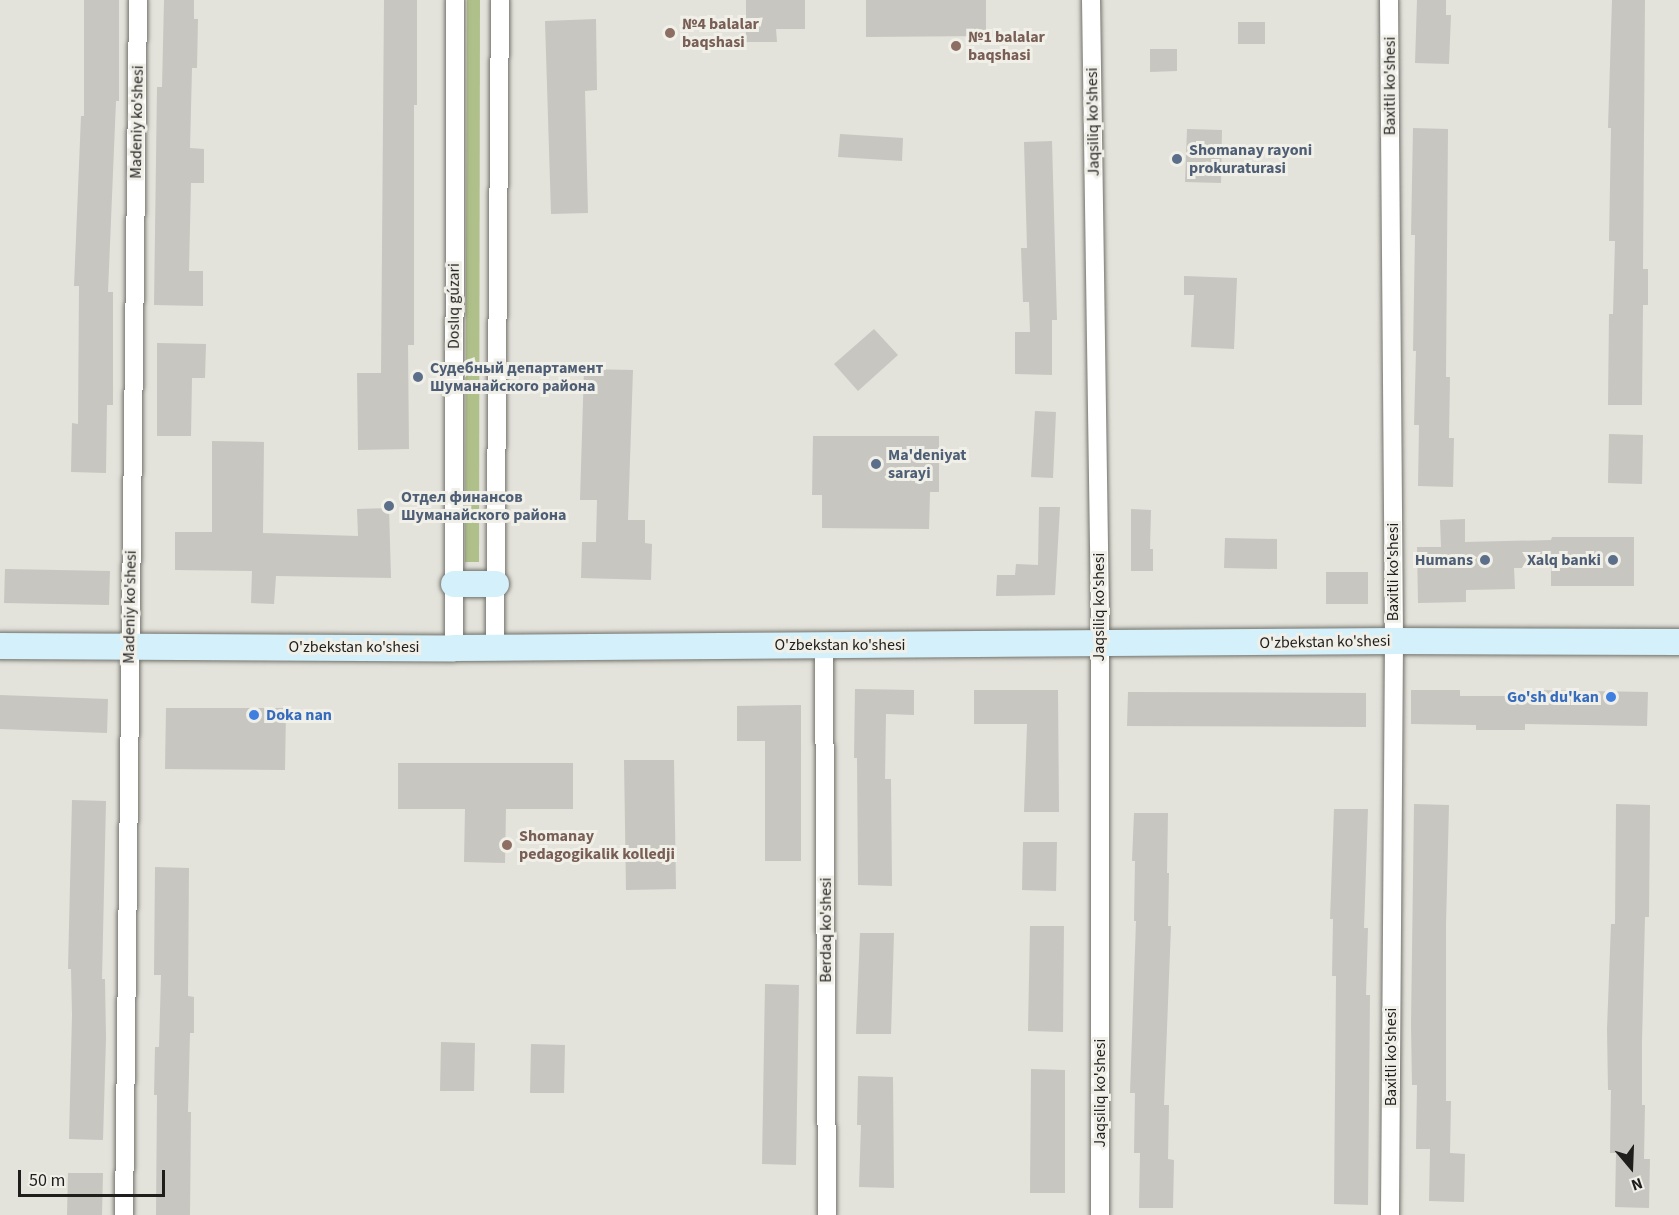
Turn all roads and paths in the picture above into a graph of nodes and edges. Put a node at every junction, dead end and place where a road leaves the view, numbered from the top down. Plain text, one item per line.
1 (138, 0) edge
2 (455, 0) edge
3 (500, 0) edge
4 (1091, 0) edge
5 (1389, 0) edge
6 (454, 584) junction
7 (496, 584) junction
8 (1394, 641) junction
9 (1679, 642) edge
10 (1099, 644) junction
11 (824, 645) junction
12 (0, 646) edge
13 (129, 647) junction
14 (495, 647) junction
15 (454, 648) junction
16 (124, 1215) edge
17 (827, 1215) edge
18 (1100, 1215) edge
19 (1390, 1215) edge

1 - 13 street, Madeniy ko'shesi
2 - 6 street, Doslıq gúzari
3 - 7 street
4 - 10 street, Jaqsiliq ko'shesi
5 - 8 street, Baxitli ko'shesi
6 - 7 main road
6 - 15 street, Doslıq gúzari
7 - 14 street
8 - 9 main road, O'zbekstan ko'shesi
8 - 10 main road, O'zbekstan ko'shesi
8 - 19 street, Baxitli ko'shesi
10 - 11 main road, O'zbekstan ko'shesi
10 - 18 street, Jaqsiliq ko'shesi
11 - 14 main road, O'zbekstan ko'shesi
11 - 17 street, Berdaq ko'shesi
12 - 13 main road, O'zbekstan ko'shesi
13 - 15 main road, O'zbekstan ko'shesi
13 - 16 street, Madeniy ko'shesi
14 - 15 main road, O'zbekstan ko'shesi

